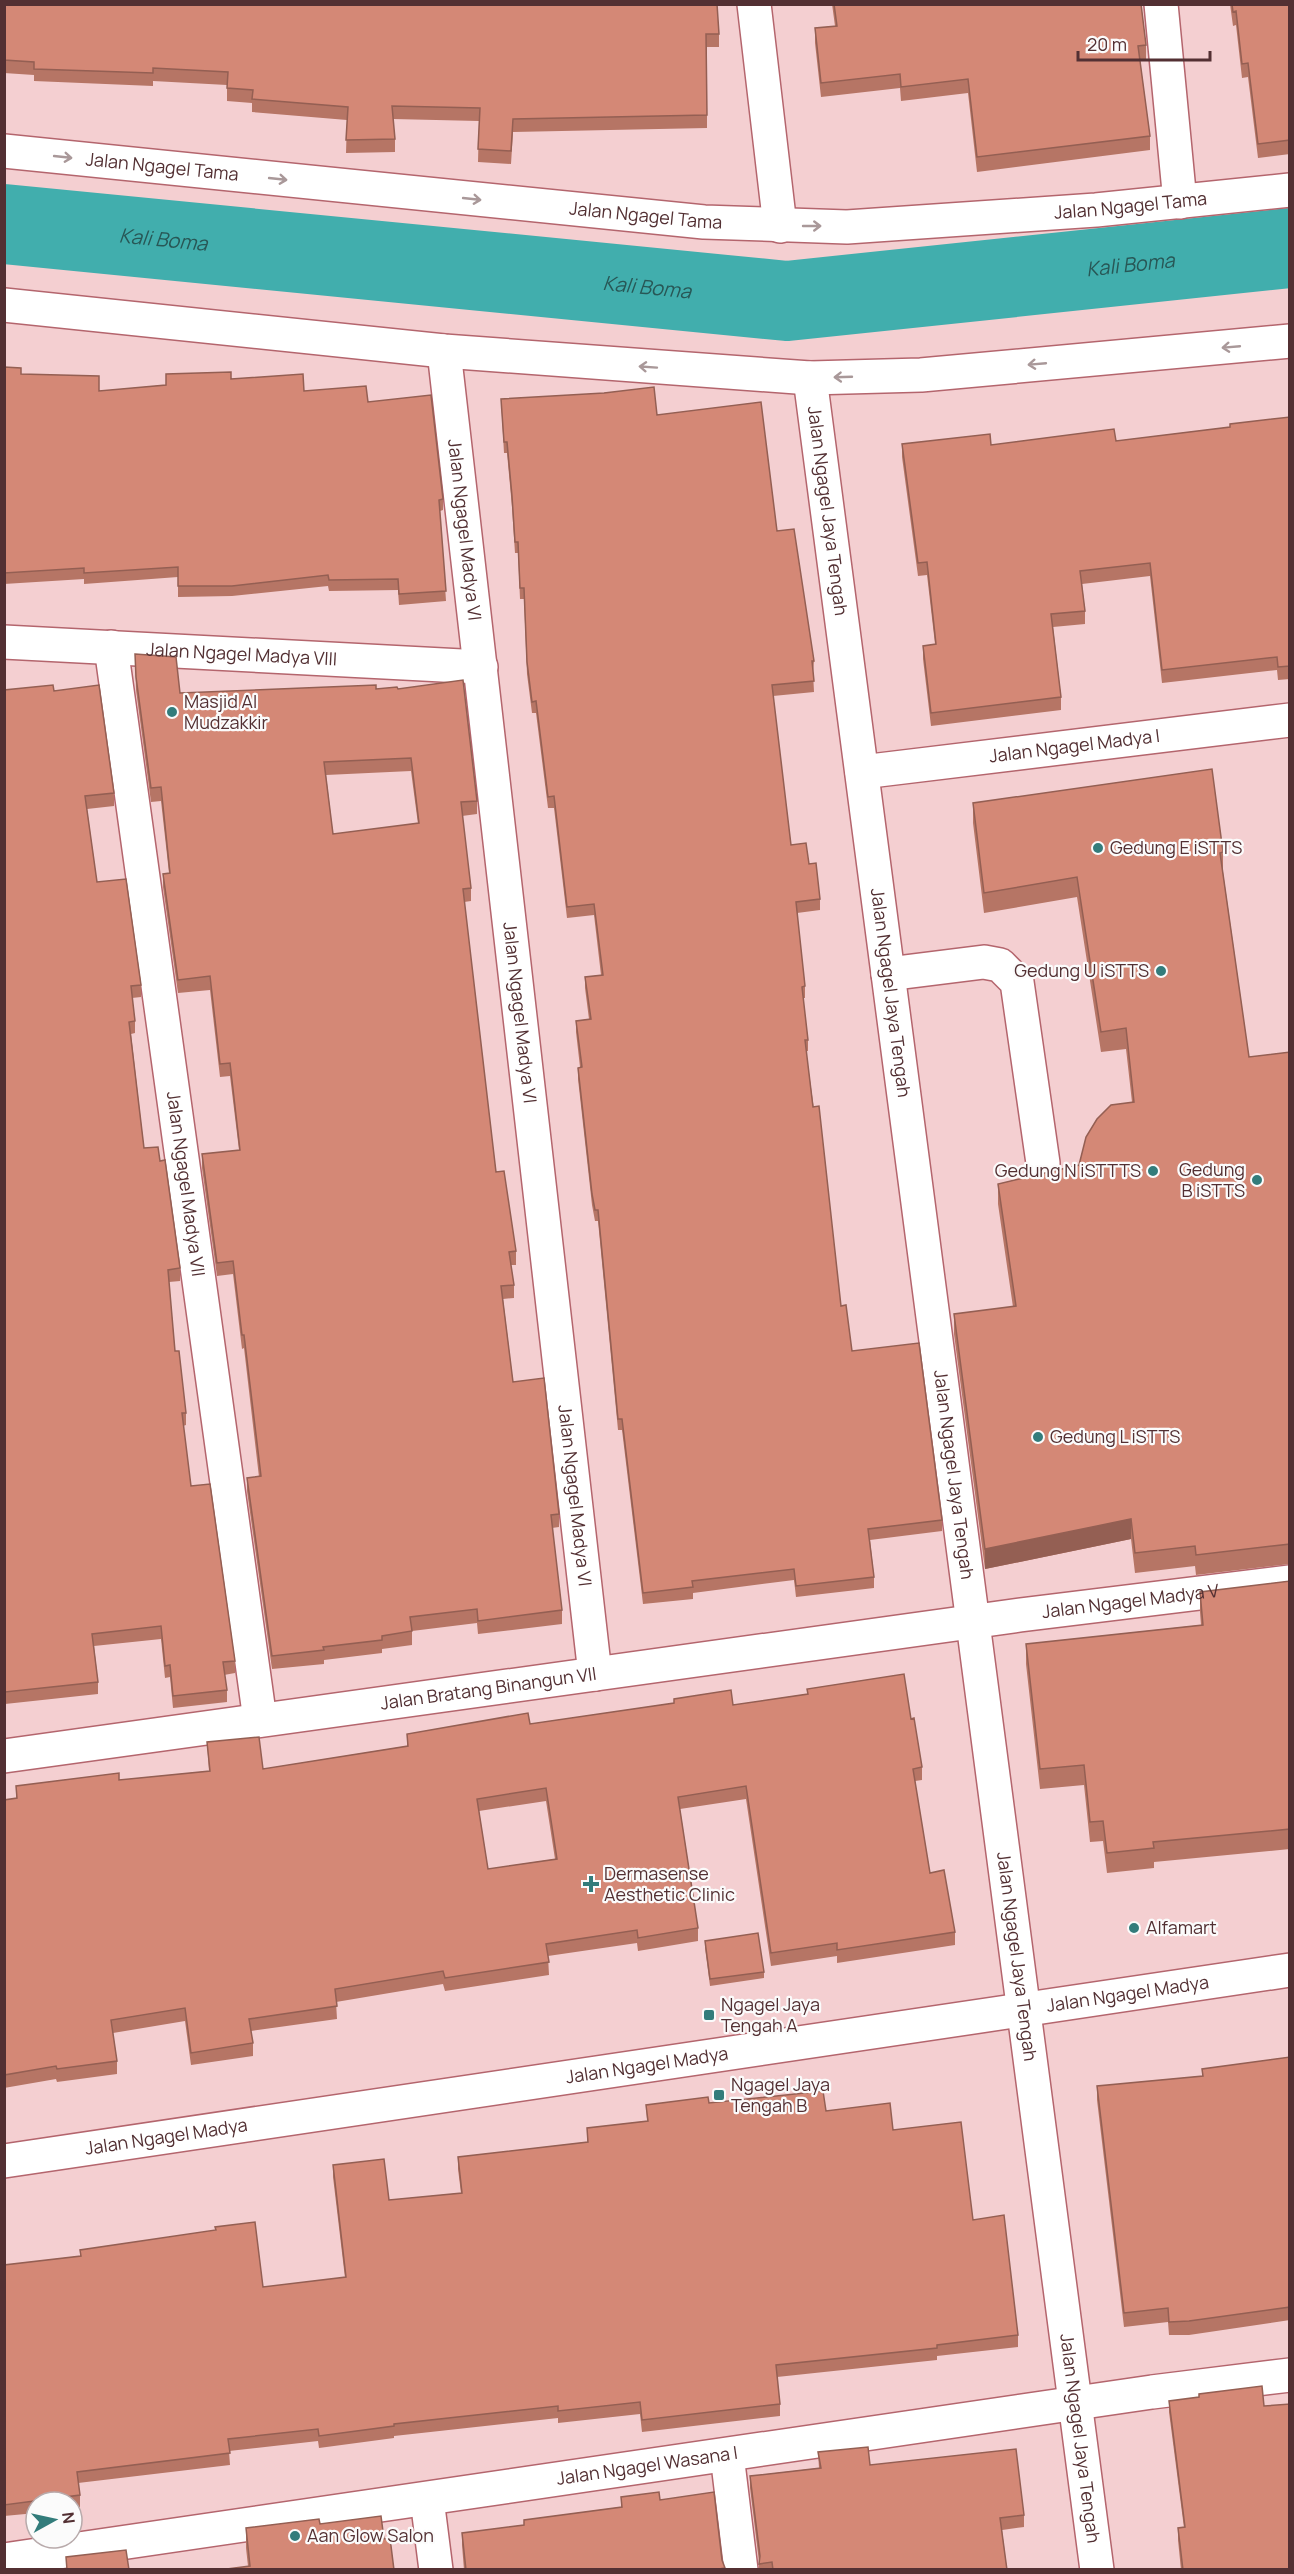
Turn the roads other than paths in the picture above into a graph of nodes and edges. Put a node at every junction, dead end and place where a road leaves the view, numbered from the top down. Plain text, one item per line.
1 (754, 4) edge
2 (1161, 4) edge
3 (4, 151) edge
4 (1290, 189) edge
5 (1180, 202) junction
6 (780, 226) junction
7 (4, 305) edge
8 (1290, 341) edge
9 (444, 351) junction
10 (810, 378) junction
11 (4, 642) edge
12 (111, 647) junction
13 (481, 667) junction
14 (1290, 720) edge
15 (862, 772) junction
16 (888, 974) junction
17 (1043, 1163) dead end
18 (1290, 1582) edge
19 (972, 1622) junction
20 (595, 1674) junction
21 (260, 1720) junction
22 (4, 1756) edge
23 (1290, 1970) edge
24 (1024, 2008) junction
25 (4, 2161) edge
26 (1290, 2375) edge
27 (1075, 2406) junction
28 (727, 2455) junction
29 (427, 2499) junction
30 (4, 2560) edge
31 (436, 2570) edge
32 (741, 2570) edge
33 (1096, 2570) edge

1 - 6 street
2 - 5 street
3 -> 6 street, Jalan Ngagel Tama
4 - 5 street, Jalan Ngagel Tama
6 -> 5 street, Jalan Ngagel Tama
7 - 9 street
8 -> 10 street
10 -> 9 street
9 - 13 street, Jalan Ngagel Madya VI
10 - 15 street, Jalan Ngagel Jaya Tengah
11 - 12 street, Jalan Ngagel Madya VIII
12 - 13 street, Jalan Ngagel Madya VIII
12 - 21 street, Jalan Ngagel Madya VII
13 - 20 street, Jalan Ngagel Madya VI
14 - 15 street, Jalan Ngagel Madya I
15 - 16 street, Jalan Ngagel Jaya Tengah
16 - 17 street
16 - 19 street, Jalan Ngagel Jaya Tengah
18 - 19 street, Jalan Ngagel Madya V
19 - 20 street, Jalan Bratang Binangun VII
19 - 24 street, Jalan Ngagel Jaya Tengah
20 - 21 street, Jalan Bratang Binangun VII
21 - 22 street, Jalan Bratang Binangun VII
23 - 24 street, Jalan Ngagel Madya
24 - 25 street, Jalan Ngagel Madya
24 - 27 street, Jalan Ngagel Jaya Tengah
26 - 27 street, Jalan Ngagel Wasana I
27 - 28 street, Jalan Ngagel Wasana I
27 - 33 street, Jalan Ngagel Jaya Tengah
28 - 29 street, Jalan Ngagel Wasana I
28 - 32 street
29 - 30 street, Jalan Ngagel Wasana I
29 - 31 street

